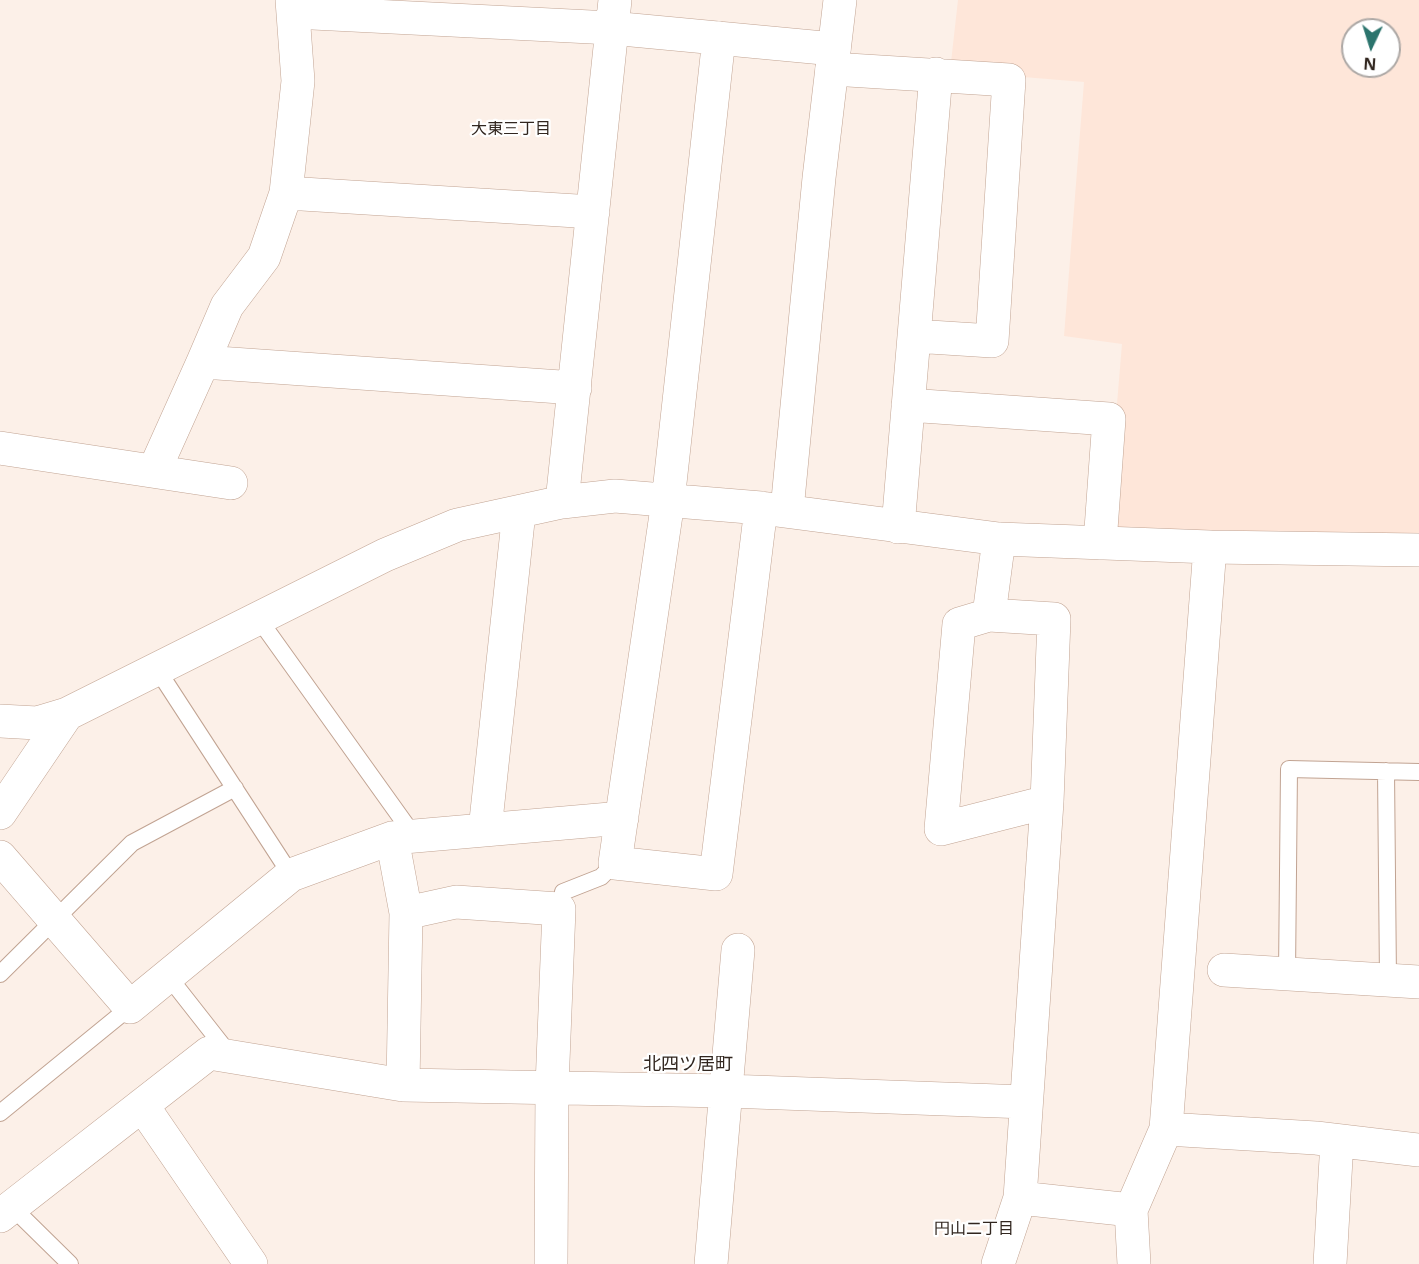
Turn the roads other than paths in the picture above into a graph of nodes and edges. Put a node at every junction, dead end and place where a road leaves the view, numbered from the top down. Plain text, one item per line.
1 (840, 0) edge
2 (293, 6) edge
3 (613, 14) edge
4 (719, 38) junction
5 (833, 59) junction
6 (936, 74) junction
7 (286, 193) junction
8 (593, 212) junction
9 (914, 336) junction
10 (203, 362) junction
11 (575, 388) junction
12 (908, 405) junction
13 (0, 448) edge
14 (154, 471) junction
15 (231, 483) dead end
16 (668, 501) junction
17 (562, 502) junction
18 (774, 509) junction
19 (519, 512) junction
20 (898, 527) junction
21 (999, 539) junction
22 (1100, 543) junction
23 (1210, 547) junction
24 (1419, 550) edge
25 (989, 615) junction
26 (258, 618) junction
27 (157, 669) junction
28 (67, 714) junction
29 (0, 721) edge
30 (1386, 771) junction
31 (1419, 772) edge
32 (234, 788) junction
33 (1047, 802) junction
34 (0, 813) edge
35 (621, 818) junction
36 (485, 830) junction
37 (403, 837) junction
38 (0, 857) edge
39 (615, 863) junction
40 (291, 875) junction
41 (559, 909) junction
42 (406, 913) junction
43 (55, 920) junction
44 (738, 950) dead end
45 (1224, 970) dead end
46 (0, 974) edge
47 (1287, 974) junction
48 (168, 976) junction
49 (1404, 981) edge
50 (130, 1007) junction
51 (231, 1056) junction
52 (403, 1084) junction
53 (552, 1087) junction
54 (727, 1091) junction
55 (1026, 1102) junction
56 (142, 1105) junction
57 (0, 1113) edge
58 (1166, 1129) junction
59 (1337, 1141) junction
60 (1419, 1150) edge
61 (1020, 1198) junction
62 (1131, 1210) junction
63 (6, 1212) edge
64 (70, 1264) edge
65 (251, 1264) edge
66 (550, 1264) edge
67 (711, 1264) edge
68 (998, 1264) edge
69 (1134, 1264) edge
70 (1330, 1264) edge

1 - 5 street
2 - 3 street
2 - 7 street
3 - 4 street
3 - 8 street
4 - 5 street
4 - 16 street
5 - 6 street
5 - 18 street
6 - 9 street
6 - 9 street
7 - 8 street
7 - 10 street
8 - 11 street
9 - 12 street
10 - 11 street
10 - 14 street
11 - 17 street
12 - 20 street
12 - 22 street
13 - 14 street
14 - 15 street
16 - 17 street
16 - 18 street
16 - 35 street
17 - 19 street
18 - 20 street
18 - 39 street
19 - 26 street
19 - 36 street
20 - 21 street
21 - 22 street
21 - 25 street
22 - 23 street
23 - 24 street
23 - 58 street
25 - 33 street
25 - 33 street
26 - 27 street
26 - 37 lane
27 - 28 street
27 - 32 lane
28 - 29 street
28 - 34 street
30 - 31 lane
30 - 47 lane
30 - 49 lane
32 - 40 lane
32 - 43 lane
33 - 55 street
35 - 36 street
35 - 39 street
36 - 37 street
37 - 40 street
37 - 42 street
38 - 43 street
39 - 41 lane
40 - 48 street
41 - 42 street
41 - 53 street
42 - 52 street
43 - 46 lane
43 - 50 street
44 - 54 street
45 - 47 street
47 - 49 street
48 - 50 street
48 - 51 lane
50 - 57 lane
51 - 52 street
51 - 56 street
52 - 53 street
53 - 54 street
53 - 66 street
54 - 55 street
54 - 67 street
55 - 61 street
56 - 63 street
56 - 65 street
58 - 59 street
58 - 62 street
59 - 60 street
59 - 70 street
61 - 62 street
61 - 68 street
62 - 69 street
63 - 64 lane

